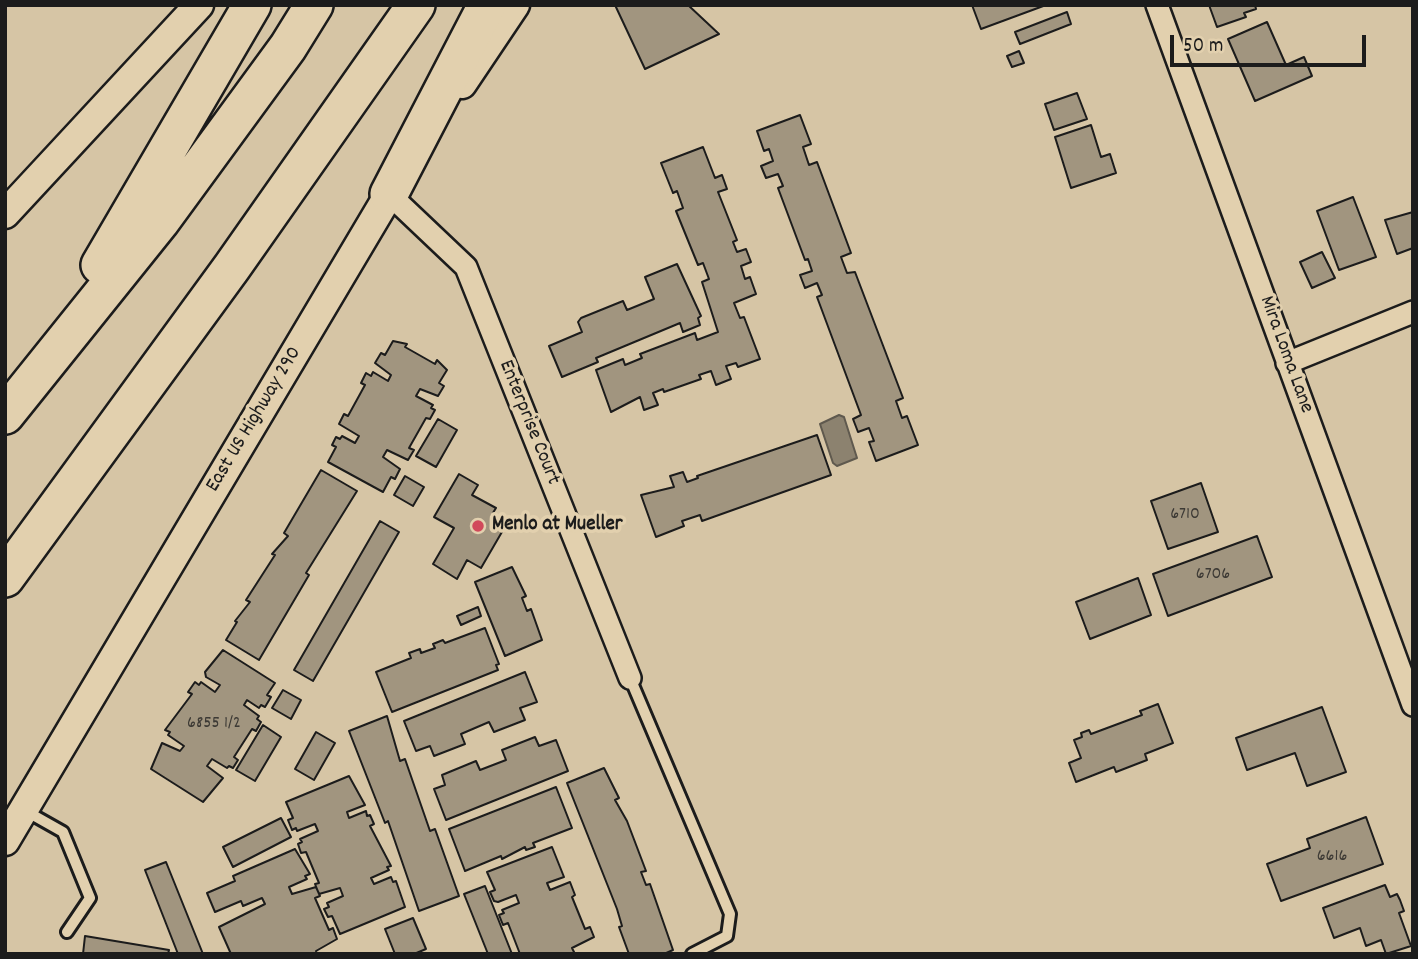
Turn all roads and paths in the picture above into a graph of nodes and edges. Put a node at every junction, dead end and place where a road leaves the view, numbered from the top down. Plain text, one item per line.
1 (199, 5) edge
2 (252, 5) edge
3 (314, 5) edge
4 (416, 5) edge
5 (486, 5) edge
6 (515, 5) edge
7 (1157, 5) edge
8 (389, 194) junction
9 (5, 214) edge
10 (1413, 312) edge
11 (1287, 363) junction
12 (31, 380) junction
13 (5, 415) edge
14 (5, 578) edge
15 (630, 678) joint
16 (1413, 705) edge
17 (24, 810) junction
18 (5, 841) edge
19 (67, 932) dead end
20 (692, 954) edge

1 - 9 main road
2 - 12 highway
3 - 12 highway
4 - 14 highway
5 - 8 highway
6 - 8 main road, East US Highway 290
7 - 11 street, Mira Loma Lane
8 - 15 street, Enterprise Court
8 - 17 main road, East US Highway 290
10 - 11 street
11 - 16 street, Mira Loma Lane
12 - 13 highway
15 - 20 lane
17 - 18 main road, East US Highway 290
17 - 19 lane

